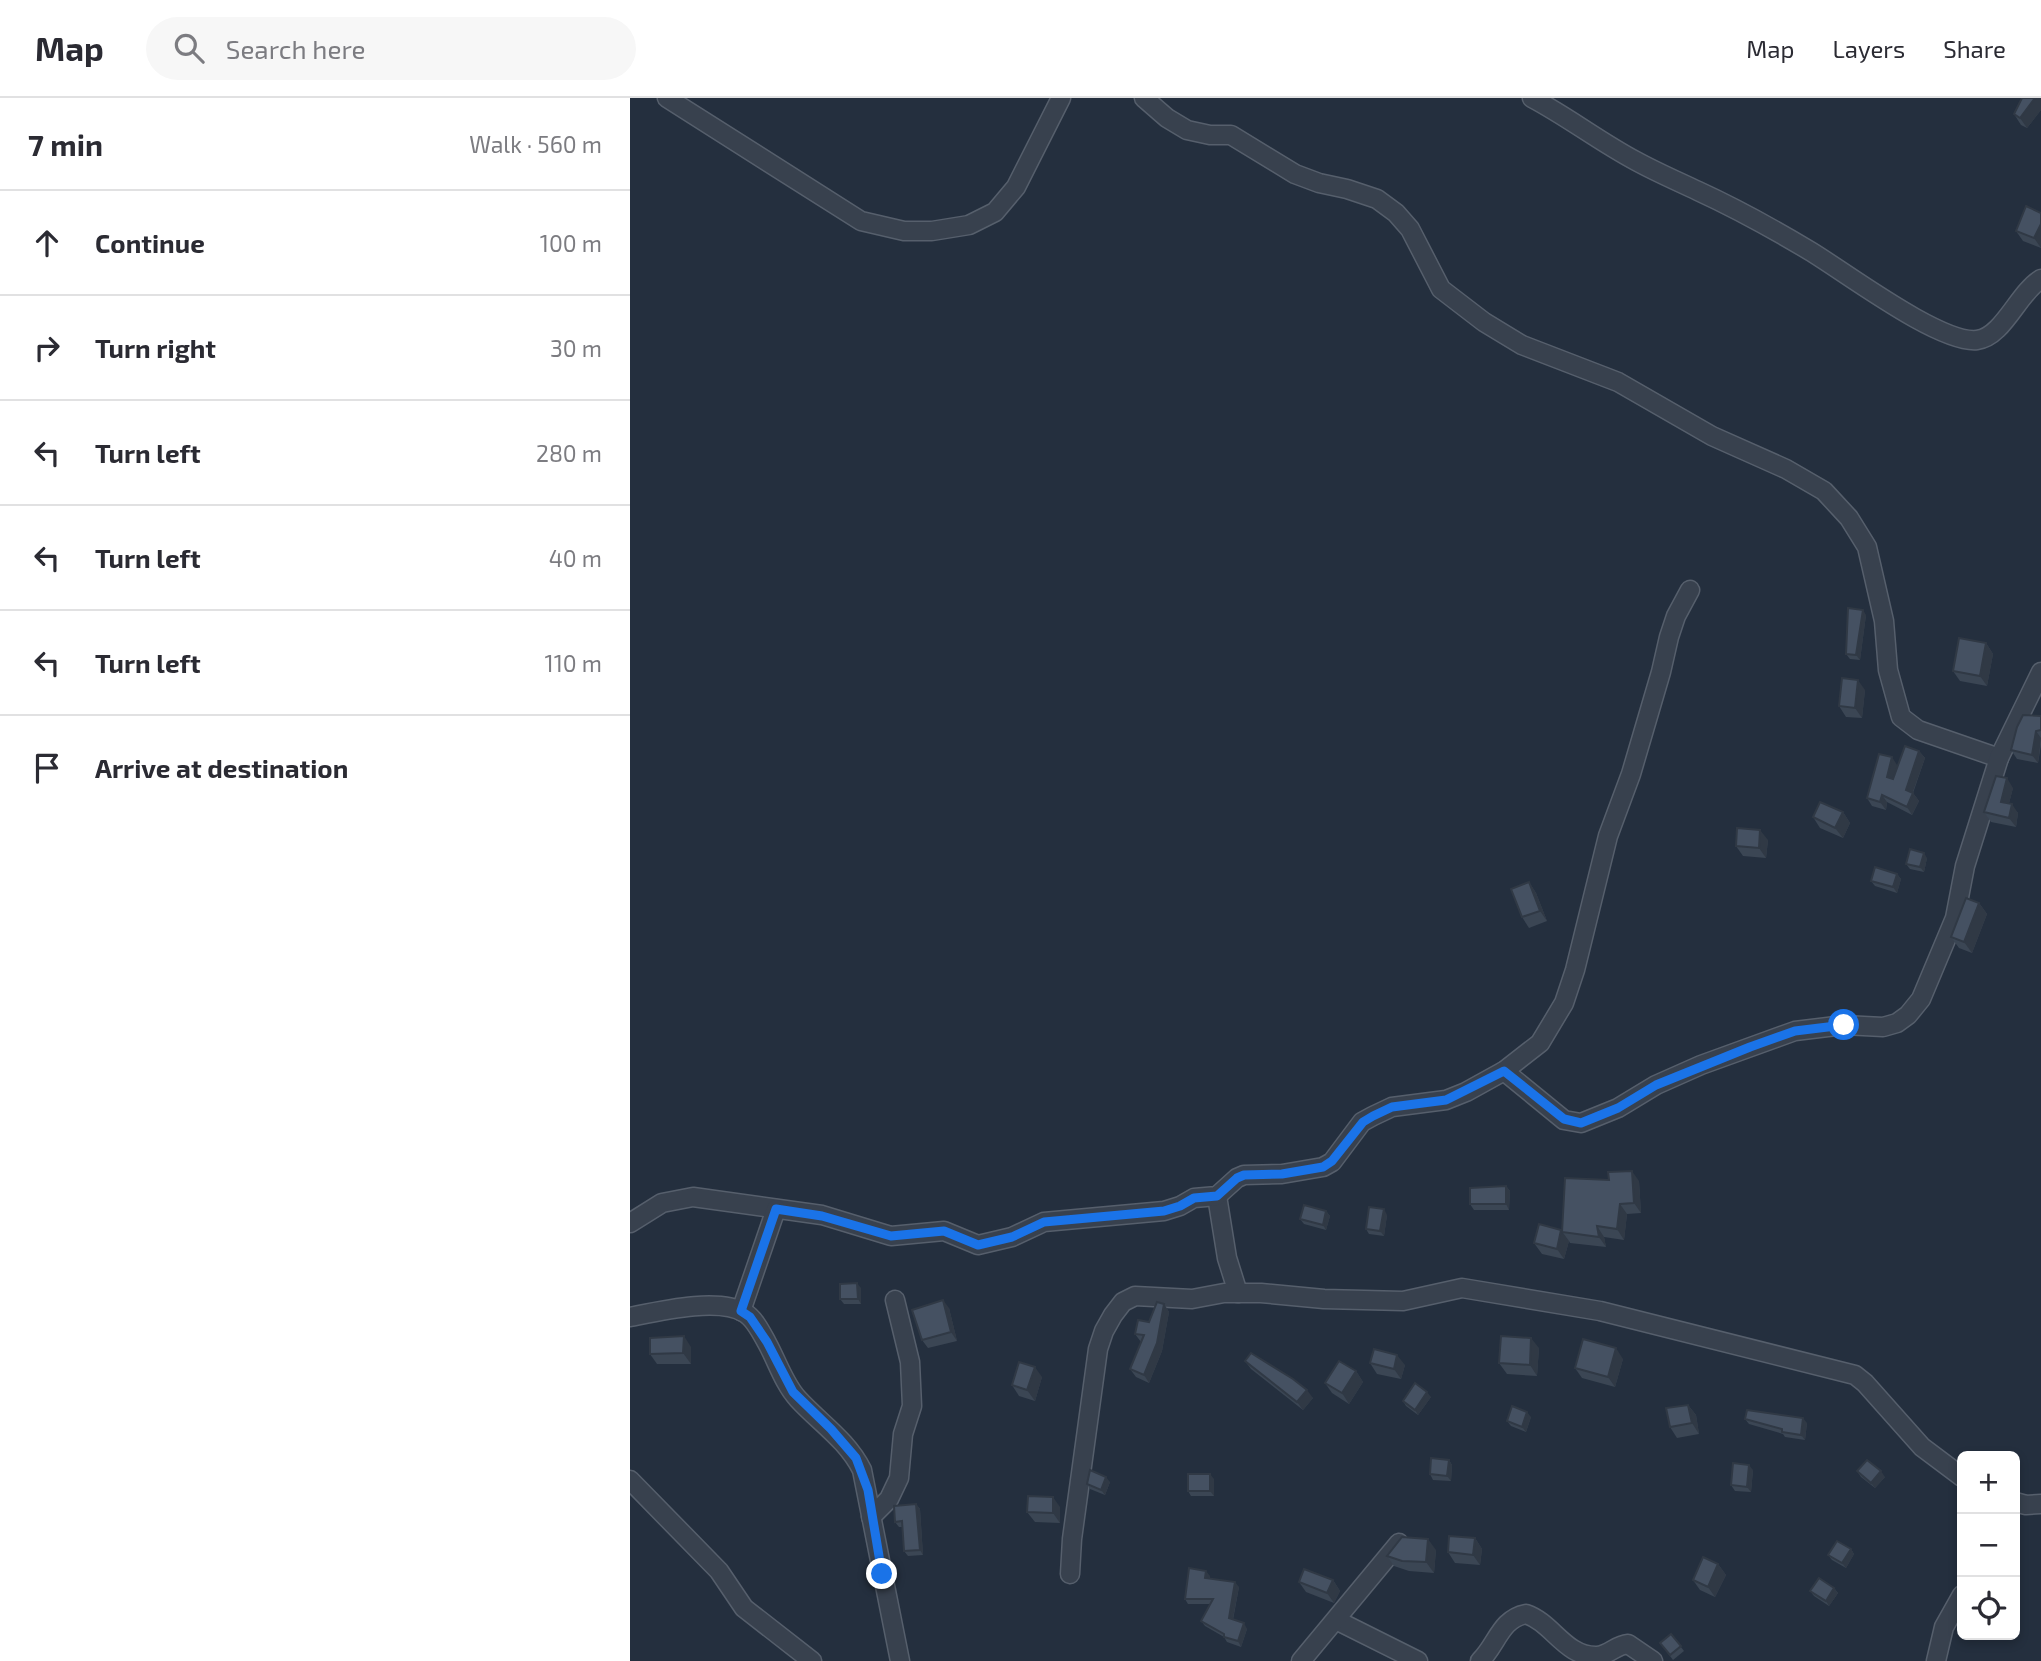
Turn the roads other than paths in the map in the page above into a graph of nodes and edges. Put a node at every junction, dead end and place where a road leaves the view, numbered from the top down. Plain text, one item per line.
1 (667, 98) edge
2 (1061, 98) edge
3 (1144, 98) edge
4 (1532, 98) edge
5 (2041, 279) edge
6 (1690, 590) dead end
7 (2041, 671) edge
8 (1999, 758) junction
9 (1504, 1071) junction
10 (1217, 1196) junction
11 (776, 1209) junction
12 (630, 1223) edge
13 (1238, 1293) junction
14 (895, 1300) dead end
15 (741, 1311) junction
16 (630, 1317) edge
17 (1957, 1473) edge
18 (630, 1480) edge
19 (871, 1517) junction
20 (1399, 1543) edge
21 (1070, 1574) dead end
22 (1957, 1604) edge
23 (1336, 1620) junction
24 (895, 1640) junction
25 (812, 1661) edge
26 (891, 1661) edge
27 (900, 1661) edge
28 (1301, 1661) edge
29 (1418, 1661) edge
30 (1480, 1661) edge
31 (1653, 1661) edge
32 (1936, 1661) edge

1 - 2 street
3 - 8 street
4 - 5 street
6 - 9 street
7 - 8 street
8 - 9 street
9 - 10 street
10 - 11 street
10 - 13 street
11 - 12 street
11 - 15 street
13 - 17 street
13 - 21 street
14 - 19 street
15 - 16 street
15 - 19 street
18 - 25 street
19 - 24 street
20 - 23 street
22 - 32 street
23 - 28 street
23 - 29 street
24 - 26 street
24 - 27 street
30 - 31 street

